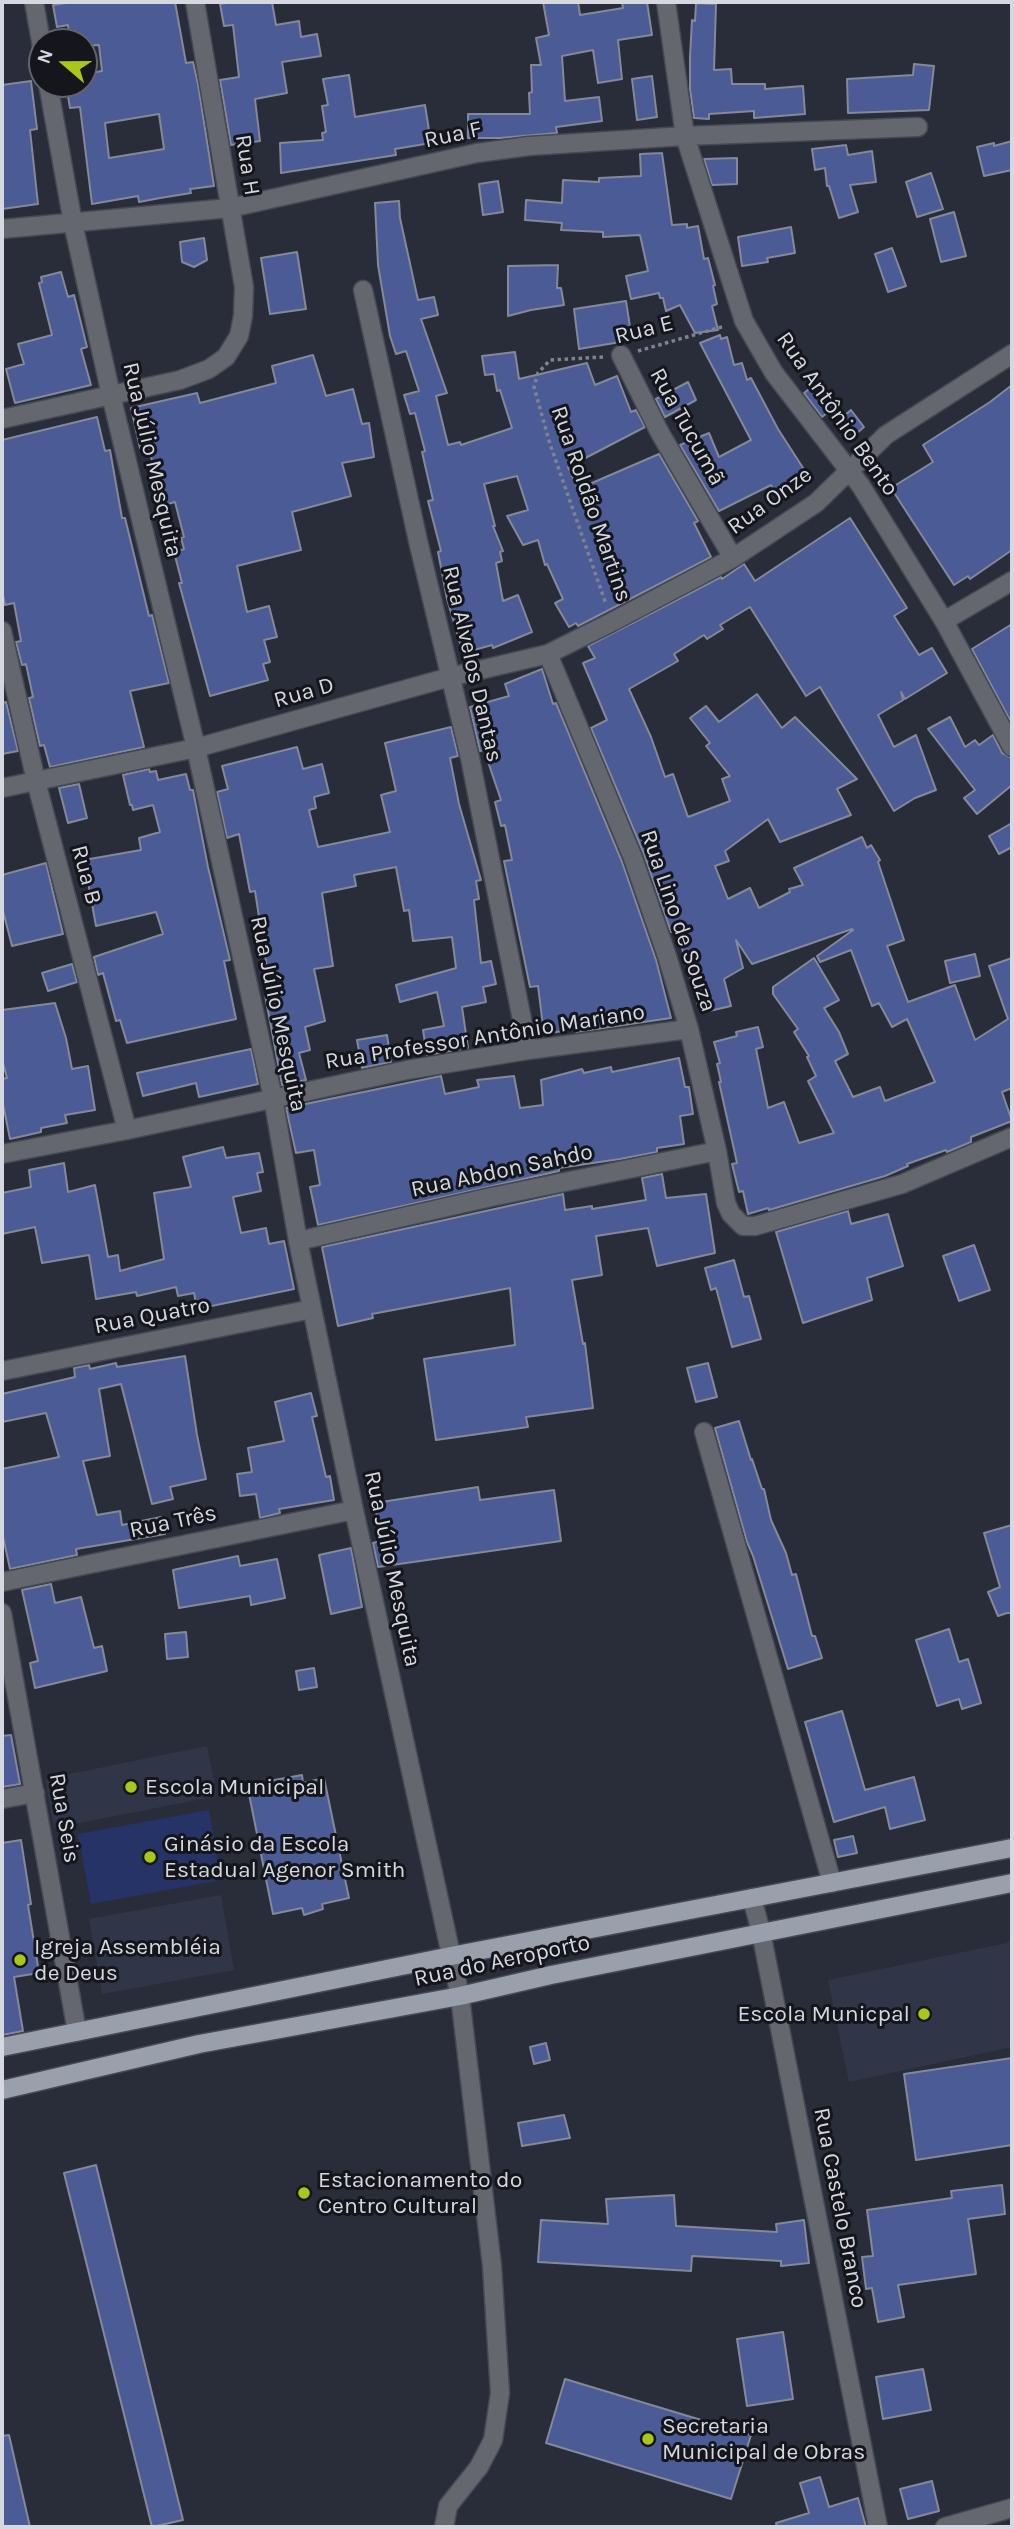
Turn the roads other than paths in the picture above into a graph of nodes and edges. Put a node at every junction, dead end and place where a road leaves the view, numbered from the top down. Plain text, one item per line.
1 (34, 2) edge
2 (195, 2) edge
3 (666, 2) edge
4 (39, 28) edge
5 (51, 98) edge
6 (918, 127) dead end
7 (685, 136) junction
8 (229, 208) junction
9 (73, 223) junction
10 (2, 229) edge
11 (363, 290) dead end
12 (1012, 354) edge
13 (621, 355) road end
14 (110, 396) junction
15 (2, 419) edge
16 (849, 470) junction
17 (733, 558) junction
18 (1012, 581) edge
19 (944, 621) junction
20 (612, 622) joint
21 (2, 631) edge
22 (548, 654) junction
23 (450, 677) junction
24 (1012, 747) edge
25 (196, 748) junction
26 (36, 781) junction
27 (2, 788) edge
28 (689, 1029) junction
29 (528, 1050) junction
30 (273, 1098) junction
31 (127, 1130) junction
32 (1012, 1137) edge
33 (717, 1151) junction
34 (2, 1154) edge
35 (298, 1241) junction
36 (312, 1309) junction
37 (2, 1371) edge
38 (704, 1432) dead end
39 (354, 1510) junction
40 (2, 1582) edge
41 (2, 1613) edge
42 (35, 1793) junction
43 (2, 1799) edge
44 (1012, 1849) edge
45 (832, 1883) junction
46 (1012, 1883) edge
47 (752, 1898) junction
48 (761, 1932) junction
49 (451, 1956) junction
50 (460, 1996) junction
51 (77, 2032) junction
52 (2, 2047) edge
53 (2, 2090) edge
54 (1012, 2508) edge
55 (444, 2527) edge
56 (878, 2527) edge
57 (945, 2527) edge

1 - 4 street
2 - 8 street, Rua H
3 - 7 street, Rua Antônio Bento
5 - 9 street, Rua Júlio Mesquita
6 - 7 street, Rua F
7 - 8 street, Rua F
7 - 16 street, Rua Antônio Bento
8 - 9 street, Rua F
8 - 14 street, Rua H
9 - 10 street, Rua F
9 - 14 street, Rua Júlio Mesquita
11 - 23 street, Rua Alvelos Dantas
12 - 16 street, Rua Onze
13 - 17 street, Rua Tucumã
14 - 15 street
14 - 25 street, Rua Júlio Mesquita
16 - 17 street, Rua Onze
16 - 19 street, Rua Antônio Bento
17 - 20 street, Rua Onze
18 - 19 street
19 - 24 street, Rua Antônio Bento
20 - 22 street, Rua D
21 - 26 street, Rua B
22 - 23 street, Rua D
22 - 28 street, Rua Lino de Souza
23 - 25 street, Rua D
23 - 29 street, Rua Alvelos Dantas
25 - 26 street, Rua D
25 - 30 street, Rua Júlio Mesquita
26 - 27 street, Rua D
26 - 31 street, Rua B
28 - 29 street, Rua Professor Antônio Mariano
28 - 33 street, Rua Lino de Souza
29 - 30 street, Rua Professor Antônio Mariano
30 - 31 street, Rua Professor Antônio Mariano
30 - 35 street, Rua Júlio Mesquita
31 - 34 street, Rua Professor Antônio Mariano
32 - 33 street, Rua Lino de Souza
33 - 35 street, Rua Abdon Sahdo
35 - 36 street, Rua Júlio Mesquita
36 - 37 street, Rua Quatro
36 - 39 street, Rua Júlio Mesquita
38 - 45 street
39 - 40 street, Rua Três
39 - 49 street, Rua Júlio Mesquita
41 - 42 street, Rua Seis
42 - 43 street
42 - 51 street, Rua Seis
44 - 45 main road, Rua do Aeroporto
45 - 47 main road, Rua do Aeroporto
46 - 48 main road, Rua do Aeroporto
47 - 48 street, Rua Castelo Branco
47 - 49 main road, Rua do Aeroporto
48 - 50 main road, Rua do Aeroporto
48 - 56 street, Rua Castelo Branco
49 - 50 street, Rua Júlio Mesquita
49 - 51 main road, Rua do Aeroporto
50 - 53 main road, Rua do Aeroporto
50 - 55 street, Rua Júlio Mesquita
51 - 52 main road, Rua do Aeroporto
54 - 57 street

